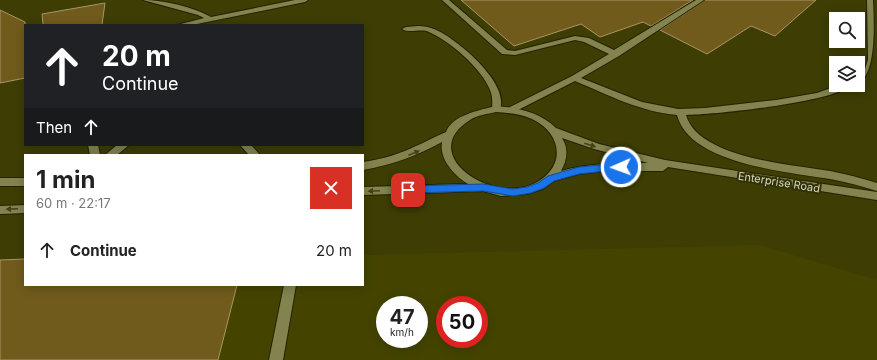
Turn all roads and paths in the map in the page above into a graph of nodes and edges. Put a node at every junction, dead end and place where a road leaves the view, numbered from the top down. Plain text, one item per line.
1 (146, 0) edge
2 (305, 0) edge
3 (445, 0) edge
4 (701, 0) edge
5 (870, 0) edge
6 (210, 19) junction
7 (187, 24) edge
8 (406, 29) dead end
9 (616, 54) junction
10 (865, 74) edge
11 (575, 78) junction
12 (831, 92) edge
13 (496, 109) junction
14 (511, 110) junction
15 (681, 113) junction
16 (554, 131) junction
17 (448, 135) junction
18 (123, 146) edge
19 (246, 146) edge
20 (111, 154) edge
21 (254, 154) edge
22 (364, 166) edge
23 (681, 167) junction
24 (551, 178) junction
25 (0, 182) edge
26 (24, 182) edge
27 (877, 187) edge
28 (483, 188) junction
29 (364, 191) edge
30 (877, 196) edge
31 (24, 209) edge
32 (0, 210) edge
33 (290, 286) edge
34 (276, 360) edge

1 - 6 main road
2 - 6 main road
3 - 9 main road
4 - 9 main road
5 - 10 main road
6 - 7 main road
8 - 13 main road
9 - 11 main road
11 - 14 main road
11 - 15 main road
12 - 15 main road
13 - 14 main road
13 - 17 main road
14 - 16 main road
15 - 27 main road
16 -> 23 main road, Enterprise Road
16 - 24 main road
22 -> 17 main road
17 - 28 main road
18 - 20 main road
19 - 21 main road
23 - 24 main road, Enterprise Road
23 - 30 main road, Enterprise Road
24 - 28 main road
25 - 26 main road
28 -> 29 main road
31 -> 32 main road
33 - 34 main road

